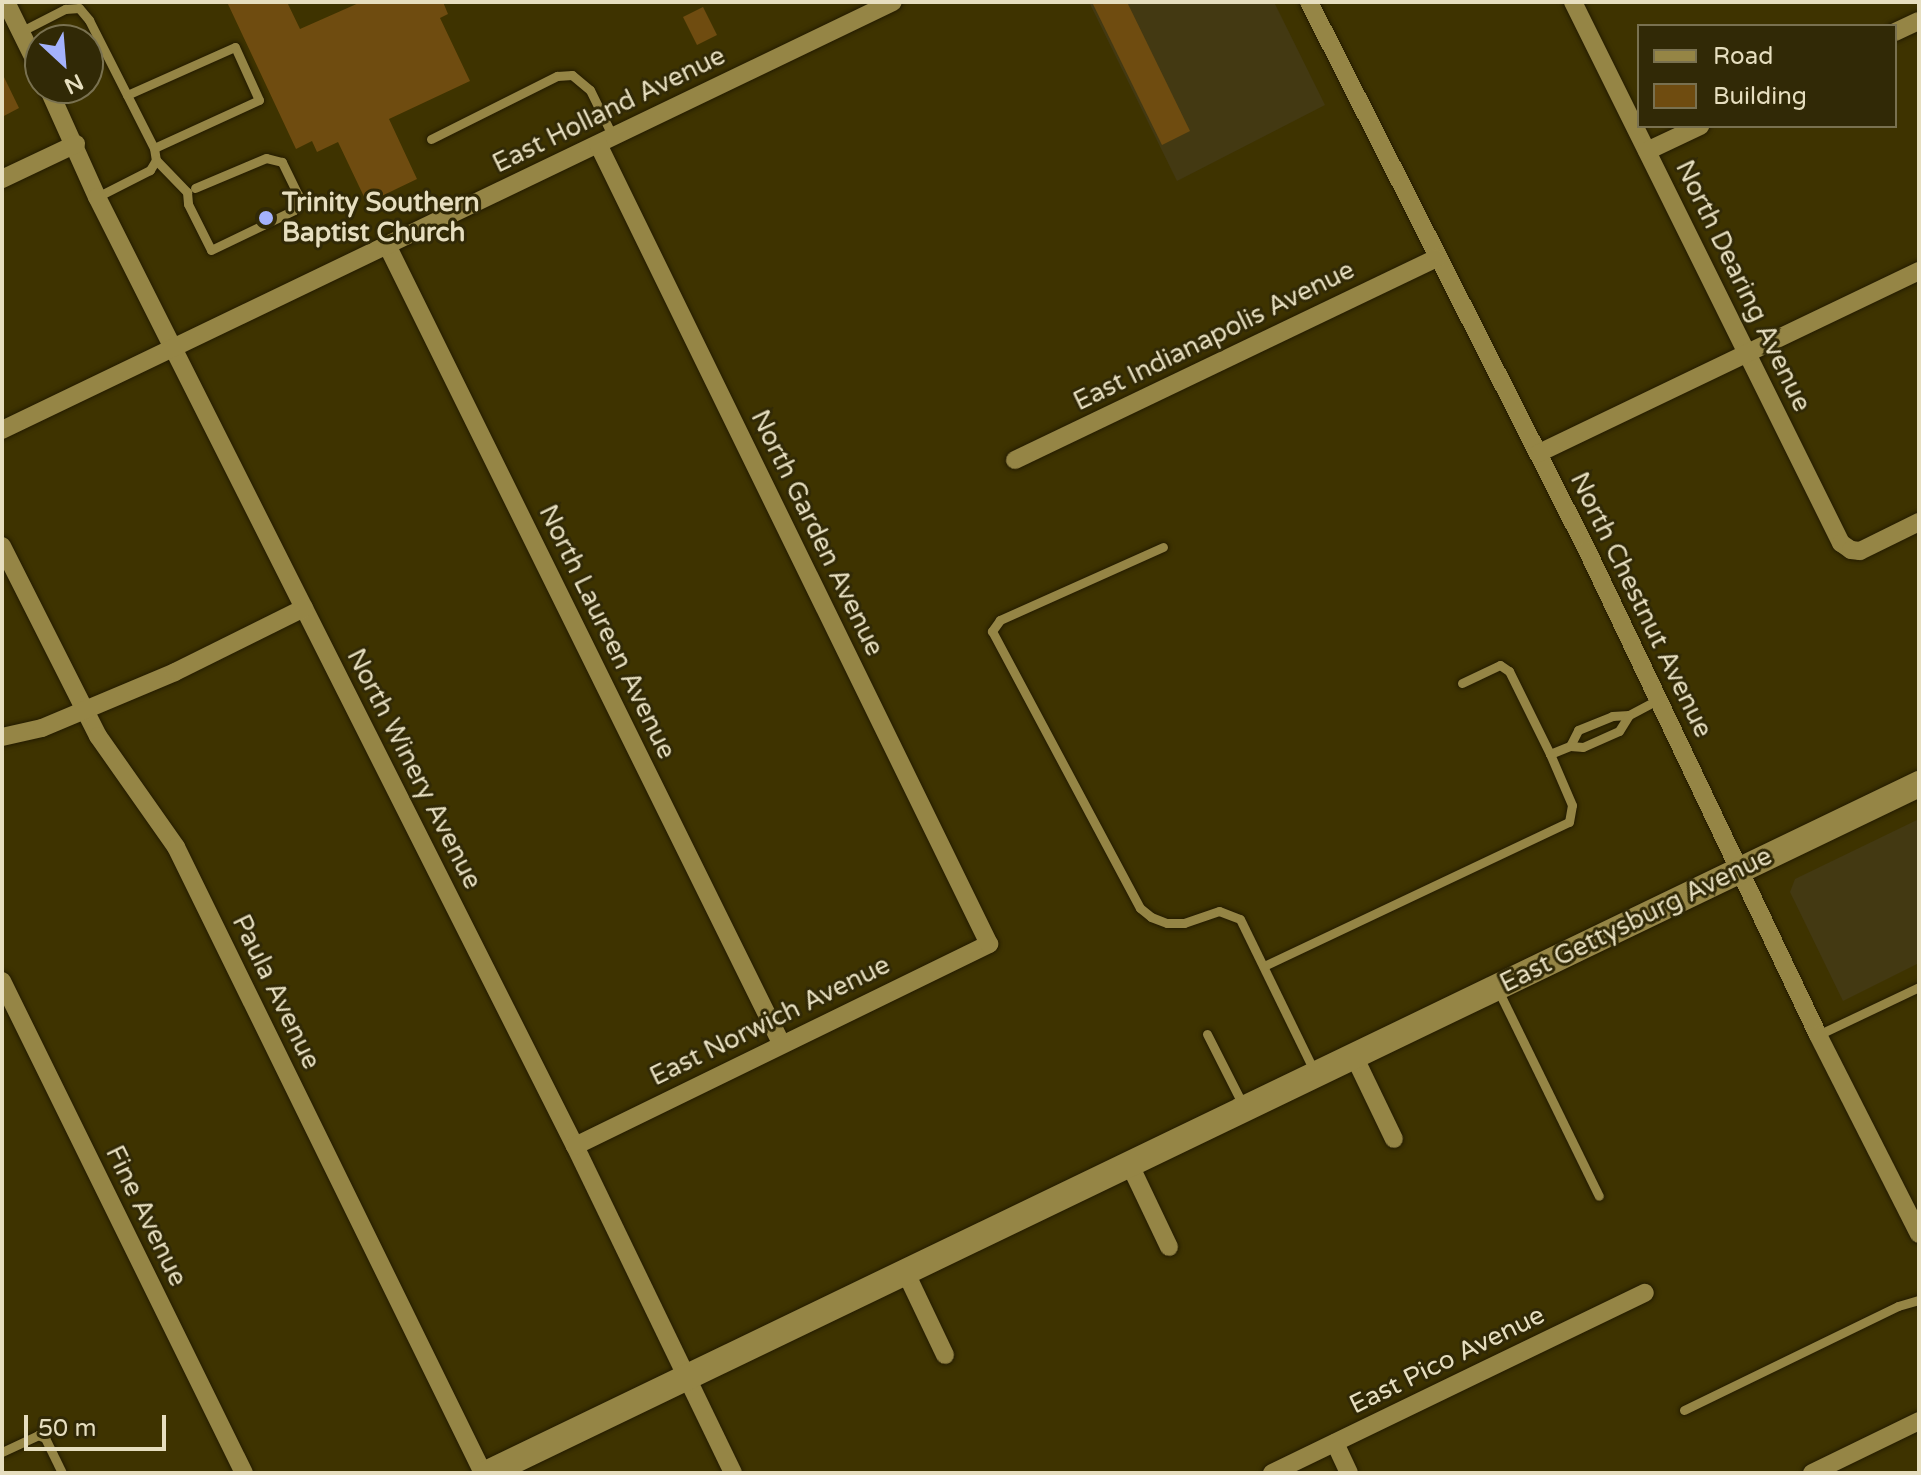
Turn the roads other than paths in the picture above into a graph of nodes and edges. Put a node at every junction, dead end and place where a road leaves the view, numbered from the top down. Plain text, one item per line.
1 (6, 2) edge
2 (893, 2) edge
3 (1309, 2) edge
4 (1573, 2) edge
5 (1919, 21) edge
6 (1897, 31) edge
7 (20, 32) junction
8 (24, 40) edge
9 (127, 95) junction
10 (56, 104) edge
11 (1696, 128) edge
12 (431, 139) dead end
13 (605, 141) junction
14 (76, 144) junction
15 (154, 148) junction
16 (1647, 151) junction
17 (156, 160) junction
18 (2, 179) edge
19 (195, 188) dead end
20 (97, 197) junction
21 (387, 245) junction
22 (1436, 258) junction
23 (1919, 271) edge
24 (173, 347) junction
25 (1748, 353) junction
26 (2, 430) edge
27 (1539, 453) junction
28 (1015, 460) dead end
29 (1919, 522) edge
30 (2, 546) edge
31 (1163, 547) dead end
32 (304, 608) junction
33 (1462, 683) dead end
34 (1657, 700) junction
35 (83, 709) junction
36 (1629, 715) junction
37 (2, 737) edge
38 (1570, 746) junction
39 (1550, 754) junction
40 (1919, 784) edge
41 (1741, 869) junction
42 (989, 944) joint
43 (1264, 966) junction
44 (2, 981) edge
45 (1497, 987) junction
46 (1919, 987) edge
47 (1207, 1034) dead end
48 (1818, 1035) junction
49 (781, 1043) junction
50 (1354, 1056) junction
51 (1315, 1074) junction
52 (1244, 1108) junction
53 (1394, 1139) dead end
54 (575, 1146) junction
55 (1129, 1163) junction
56 (1599, 1196) dead end
57 (1919, 1234) edge
58 (1169, 1247) dead end
59 (905, 1271) junction
60 (1645, 1293) dead end
61 (1919, 1300) edge
62 (945, 1355) dead end
63 (686, 1376) junction
64 (1684, 1410) dead end
65 (1919, 1421) edge
66 (1335, 1443) junction
67 (2, 1452) edge
68 (62, 1473) edge
69 (244, 1473) edge
70 (486, 1473) edge
71 (733, 1473) edge
72 (1272, 1473) edge
73 (1349, 1473) edge
74 (1812, 1473) edge

1 - 7 street
2 - 13 street, East Holland Avenue
3 - 22 street, North Chestnut Avenue
4 - 16 street, North Dearing Avenue
5 - 6 street
7 - 8 street
7 - 9 lane
9 - 15 lane
9 - 15 lane
10 - 14 street, North Winery Avenue
11 - 16 street
12 - 13 lane
13 - 21 street, East Holland Avenue
13 - 42 street, North Garden Avenue
14 - 18 street
14 - 20 street, North Winery Avenue
15 - 17 lane
16 - 25 street, North Dearing Avenue
17 - 19 lane
17 - 20 lane
20 - 24 street, North Winery Avenue
21 - 24 street, East Holland Avenue
21 - 49 street, North Laureen Avenue
22 - 27 street, North Chestnut Avenue
22 - 28 street, East Indianapolis Avenue
23 - 25 street
24 - 26 street, East Holland Avenue
24 - 32 street, North Winery Avenue
25 - 27 street
25 - 29 street, North Dearing Avenue
27 - 34 street, North Chestnut Avenue
30 - 35 street, Paula Avenue
31 - 43 lane
32 - 35 street
32 - 54 street, North Winery Avenue
33 - 39 lane
34 - 36 lane
34 - 41 street, North Chestnut Avenue
35 - 37 street
35 - 70 street, Paula Avenue
36 - 38 lane
36 - 38 lane
38 - 39 lane
39 - 43 lane
40 - 41 street, East Gettysburg Avenue
41 - 45 street, East Gettysburg Avenue
41 - 48 street, North Chestnut Avenue
42 - 49 street, East Norwich Avenue
43 - 51 lane
44 - 69 street, Fine Avenue
45 - 50 street, East Gettysburg Avenue
45 - 56 lane
46 - 48 lane
47 - 52 lane
48 - 57 street, North Chestnut Avenue
49 - 54 street, East Norwich Avenue
50 - 51 street, East Gettysburg Avenue
50 - 53 street
51 - 52 street, East Gettysburg Avenue
52 - 55 street, East Gettysburg Avenue
54 - 63 street, North Winery Avenue
55 - 58 street
55 - 59 street, East Gettysburg Avenue
59 - 62 street
59 - 63 street, East Gettysburg Avenue
60 - 66 street, East Pico Avenue
61 - 64 lane
63 - 70 street, East Gettysburg Avenue
63 - 71 street, North Winery Avenue
65 - 74 street
66 - 72 street, East Pico Avenue
66 - 73 street
67 - 68 lane

